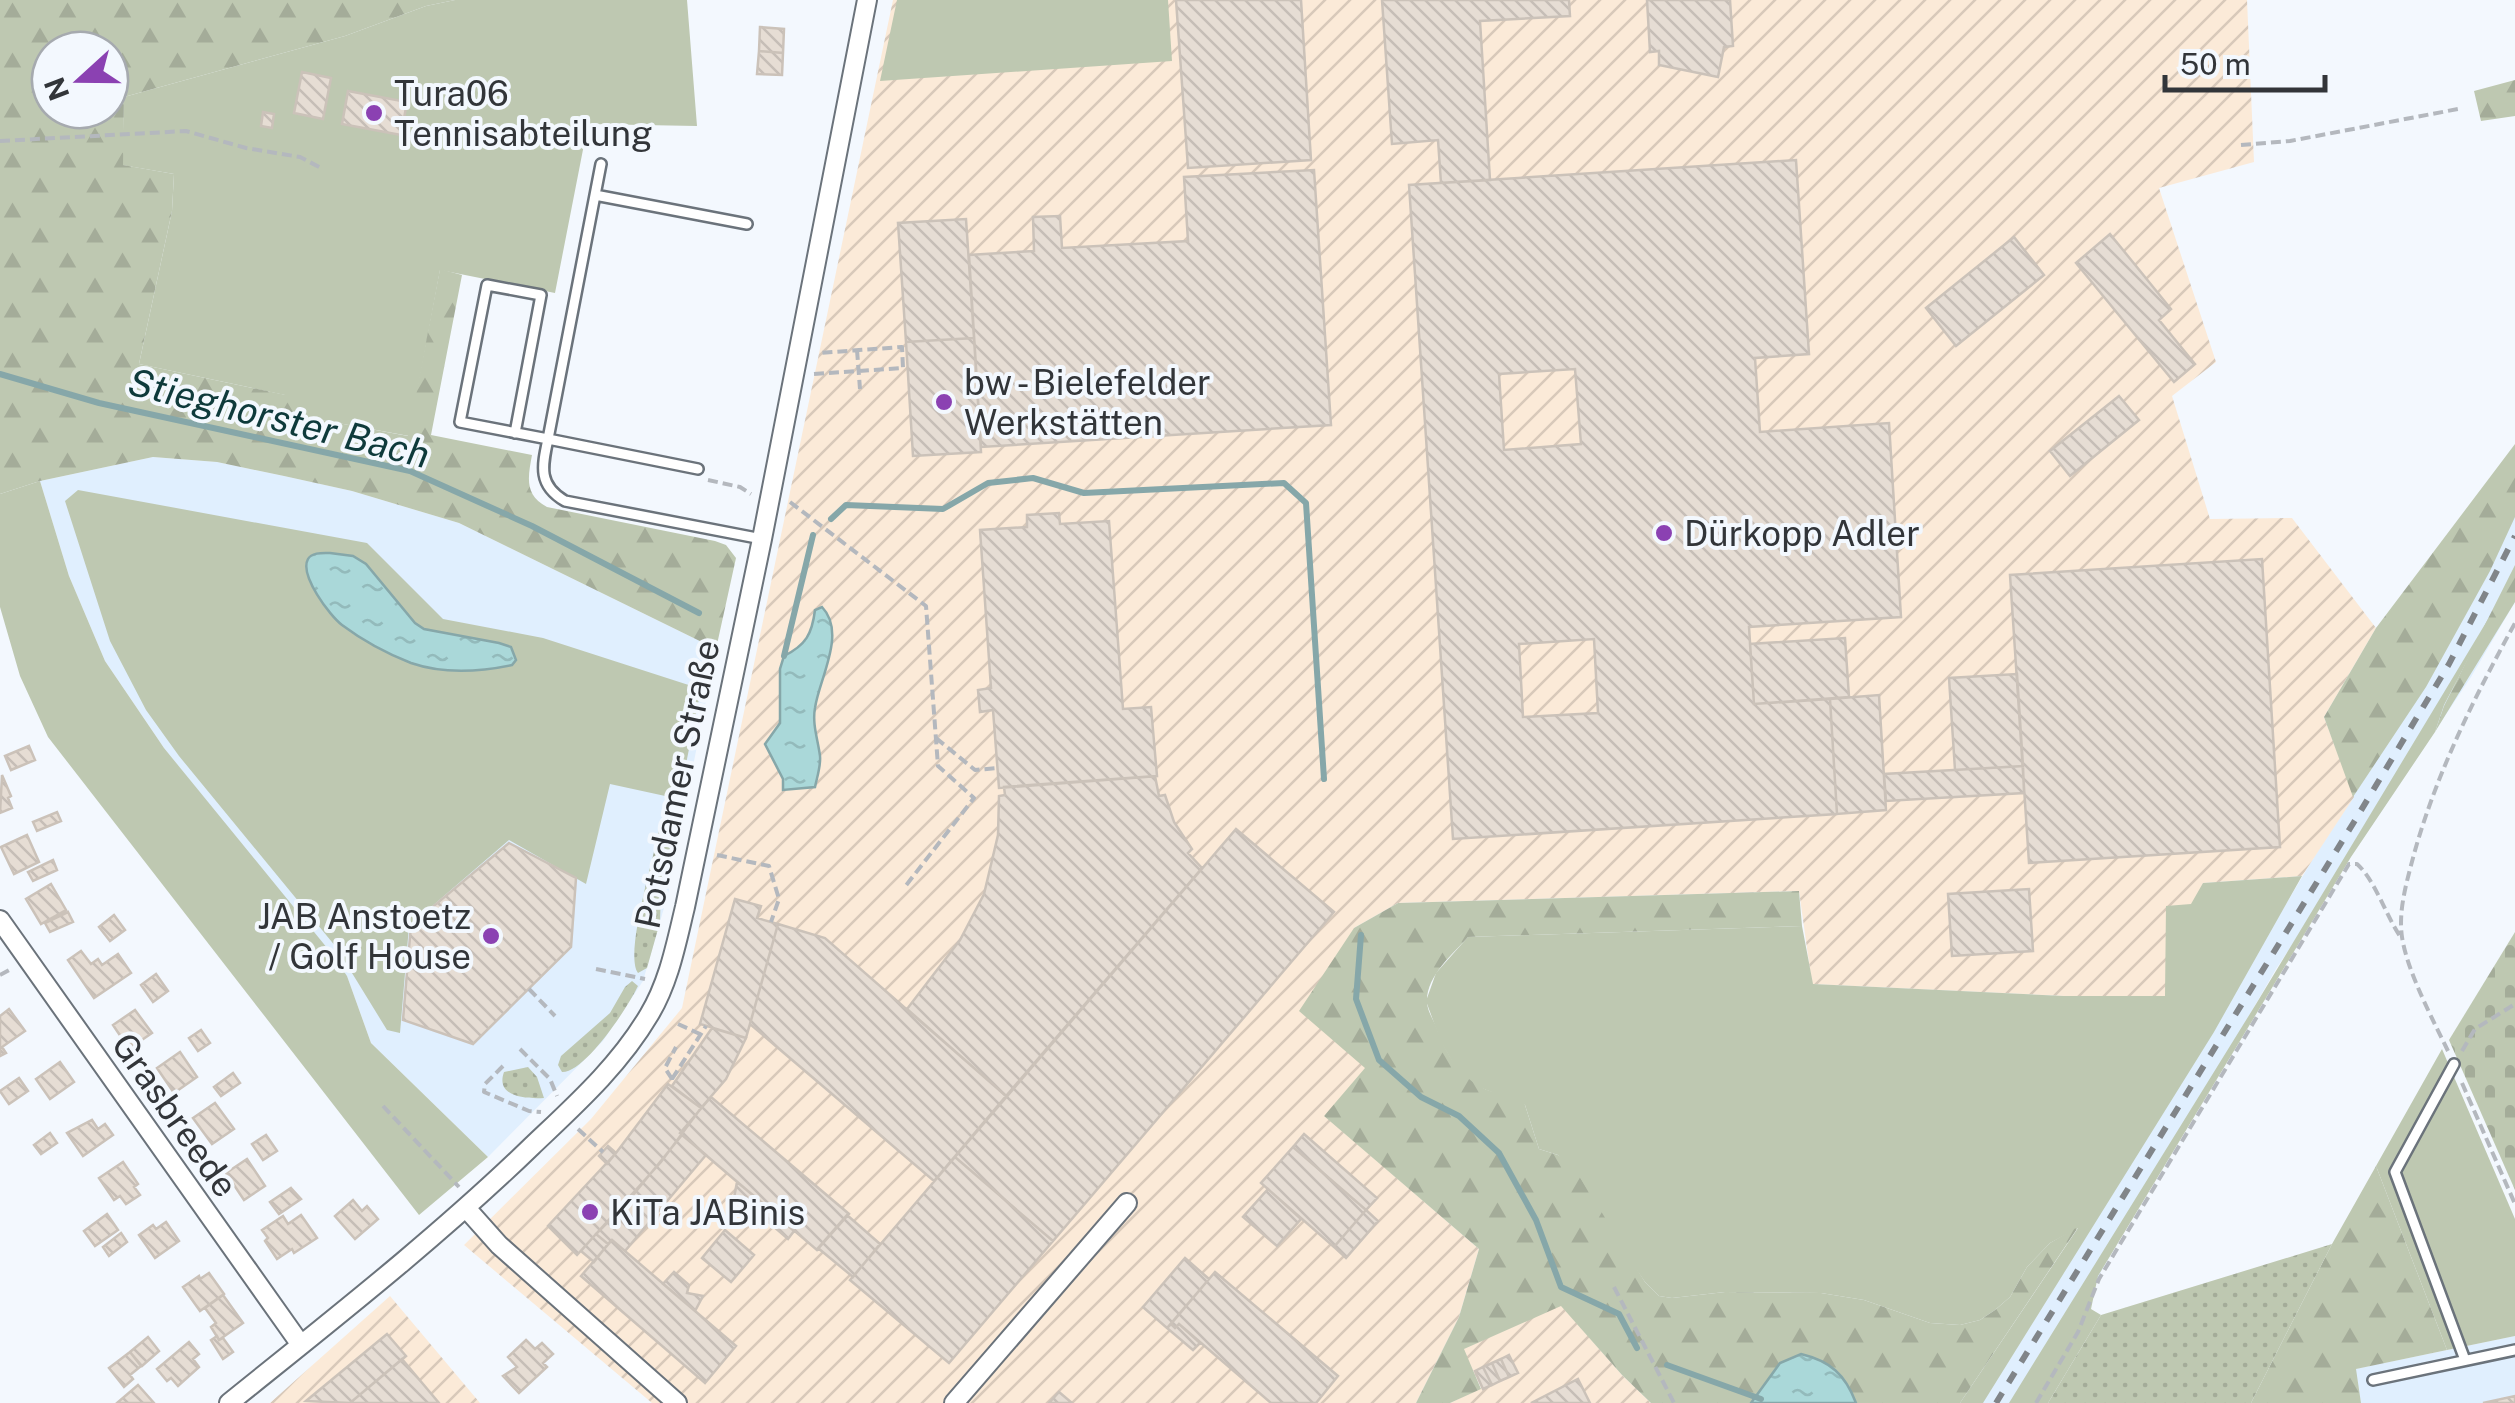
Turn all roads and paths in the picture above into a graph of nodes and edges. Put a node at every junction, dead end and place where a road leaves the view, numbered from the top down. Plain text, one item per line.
1 (866, 0) edge
2 (2458, 109) dead end
3 (0, 141) edge
4 (2241, 144) dead end
5 (601, 164) dead end
6 (321, 168) dead end
7 (595, 194) junction
8 (747, 224) dead end
9 (857, 350) junction
10 (818, 353) dead end
11 (858, 371) junction
12 (814, 374) dead end
13 (860, 388) dead end
14 (514, 433) junction
15 (548, 439) junction
16 (698, 469) joint
17 (770, 498) junction
18 (790, 502) dead end
19 (762, 539) junction
20 (2515, 623) edge
21 (936, 738) junction
22 (998, 768) dead end
23 (717, 855) dead end
24 (904, 888) dead end
25 (0, 920) edge
26 (772, 922) dead end
27 (2402, 939) junction
28 (596, 969) dead end
29 (664, 984) junction
30 (529, 989) dead end
31 (2515, 1004) edge
32 (555, 1016) dead end
33 (678, 1024) dead end
34 (706, 1026) dead end
35 (700, 1034) junction
36 (676, 1046) dead end
37 (520, 1050) dead end
38 (2454, 1064) junction
39 (503, 1066) dead end
40 (383, 1106) dead end
41 (564, 1115) junction
42 (603, 1152) dead end
43 (2515, 1180) edge
44 (2506, 1185) junction
45 (1127, 1203) dead end
46 (2515, 1204) edge
47 (469, 1205) junction
48 (1614, 1286) dead end
49 (301, 1345) junction
50 (2515, 1350) edge
51 (2465, 1360) junction
52 (2374, 1380) dead end
53 (229, 1403) edge
54 (678, 1403) edge
55 (954, 1403) edge
56 (1674, 1403) edge
57 (2036, 1403) edge

1 - 17 street, Potsdamer Straße
2 - 4 path
3 - 6 path
5 - 7 lane
7 - 8 lane
7 - 15 lane
9 - 10 path
9 - 11 path
9 - 11 path
11 - 12 path
11 - 13 path
14 - 14 lane
14 - 15 lane
15 - 16 lane
15 - 19 lane
16 - 17 path
17 - 19 street, Potsdamer Straße
18 - 21 path
19 - 29 street, Potsdamer Straße
20 - 27 path
21 - 22 path
21 - 24 path
23 - 26 path
25 - 49 street, Grasbreede
27 - 38 path
27 - 57 path
28 - 29 path
29 - 41 street, Potsdamer Straße
30 - 32 path
31 - 38 path
33 - 35 path
34 - 35 path
35 - 36 path
37 - 41 path
38 - 44 path
38 - 51 lane
39 - 41 path
40 - 47 path
41 - 42 path
41 - 47 street, Potsdamer Straße
43 - 44 path
44 - 46 path
45 - 55 street
47 - 49 street, Potsdamer Straße
47 - 54 street
48 - 56 path
49 - 53 street, Potsdamer Straße
50 - 51 lane
51 - 52 lane

